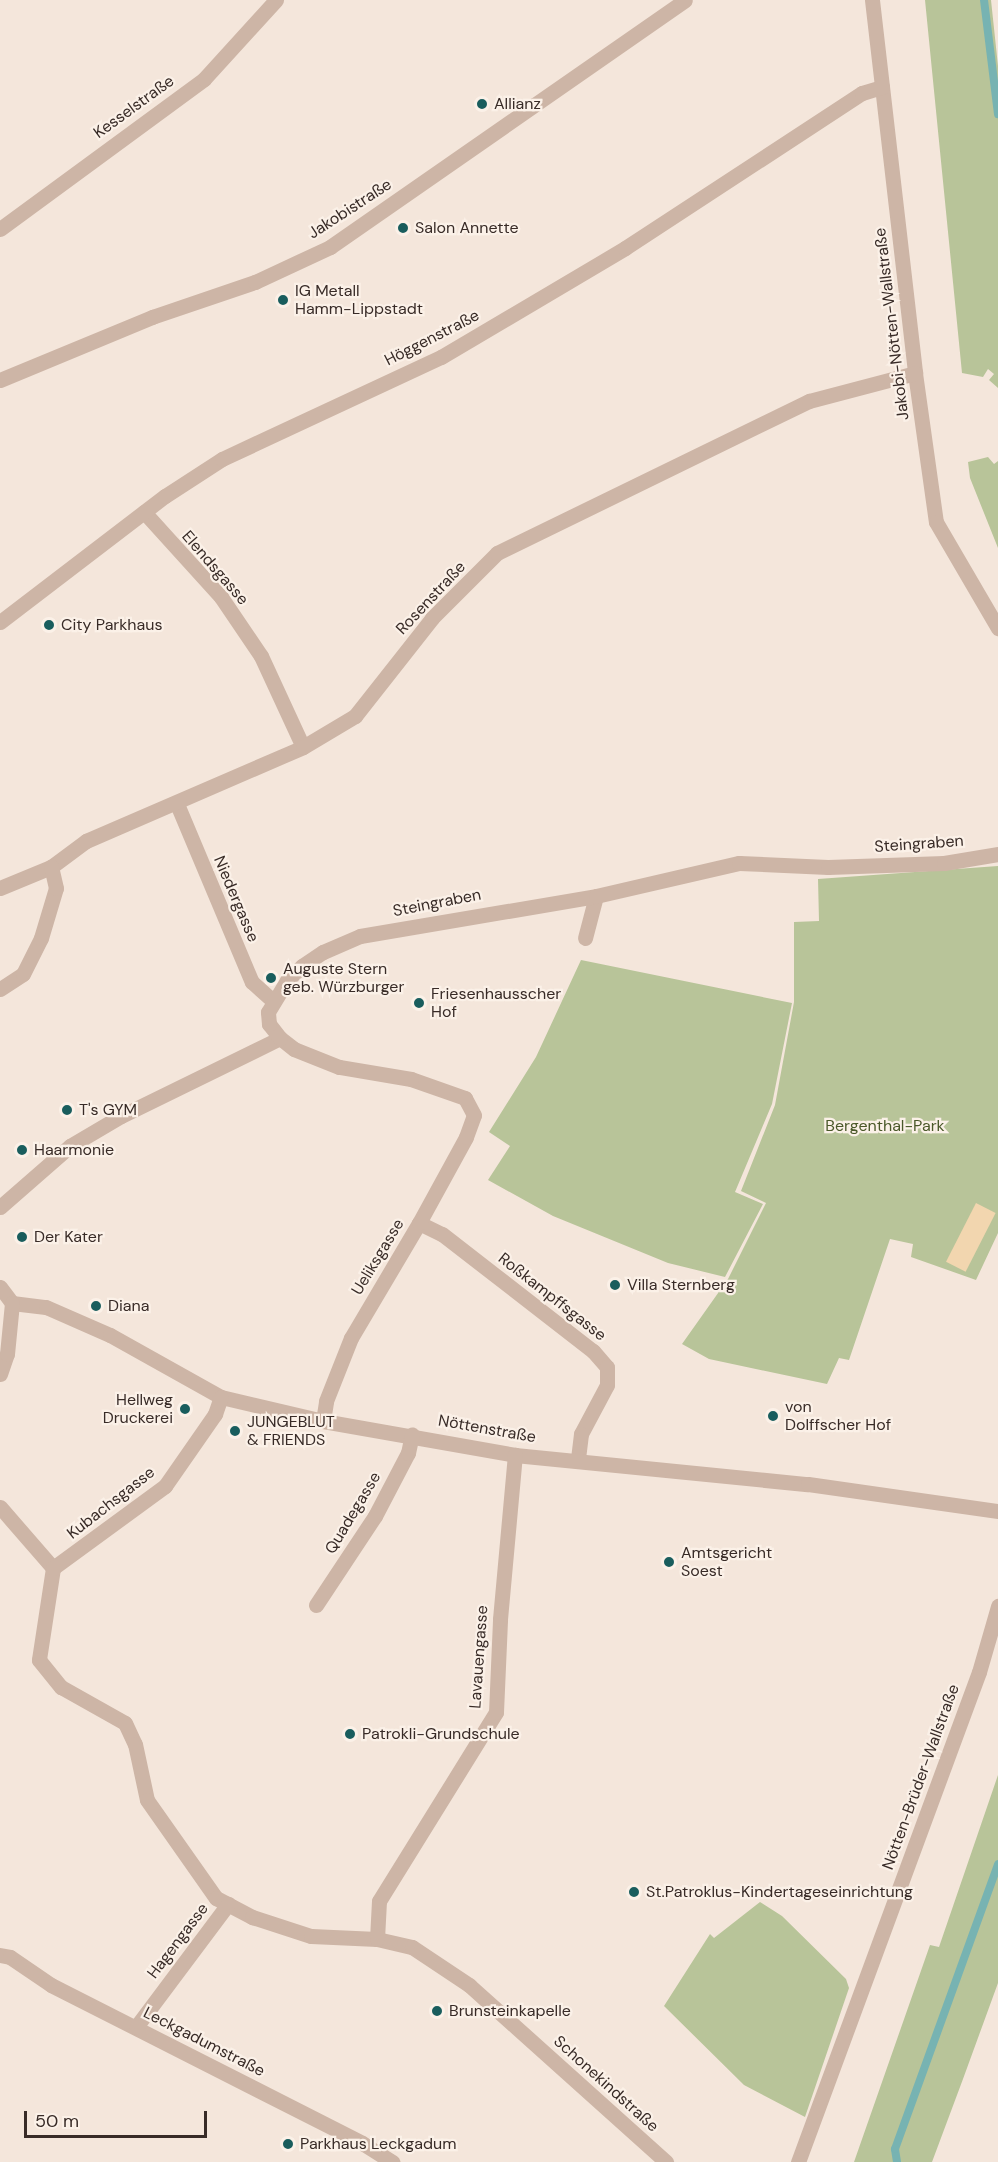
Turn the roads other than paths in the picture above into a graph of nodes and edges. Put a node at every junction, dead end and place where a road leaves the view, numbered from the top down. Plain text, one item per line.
1 (276, 0) edge
2 (685, 0) edge
3 (872, 0) edge
4 (882, 87) junction
5 (0, 229) edge
6 (915, 373) junction
7 (0, 380) edge
8 (144, 512) junction
9 (0, 622) edge
10 (998, 628) edge
11 (303, 747) junction
12 (177, 804) junction
13 (998, 854) edge
14 (51, 867) junction
15 (0, 888) edge
16 (596, 896) junction
17 (585, 938) dead end
18 (0, 989) edge
19 (273, 1001) junction
20 (280, 1038) junction
21 (0, 1207) edge
22 (419, 1223) junction
23 (0, 1287) edge
24 (12, 1303) junction
25 (0, 1374) edge
26 (221, 1397) junction
27 (323, 1421) junction
28 (412, 1434) junction
29 (515, 1455) junction
30 (578, 1460) junction
31 (0, 1507) edge
32 (998, 1511) edge
33 (53, 1568) junction
34 (316, 1605) dead end
35 (998, 1606) edge
36 (228, 1904) junction
37 (377, 1939) junction
38 (0, 1956) edge
39 (135, 2027) junction
40 (392, 2162) edge
41 (666, 2162) edge
42 (798, 2162) edge

1 - 5 street, Kesselstraße
2 - 7 street, Jakobistraße
3 - 4 street, Jakobi-Nötten-Wallstraße
4 - 6 street, Jakobi-Nötten-Wallstraße
4 - 8 street, Höggenstraße
6 - 10 street, Jakobi-Nötten-Wallstraße
6 - 11 street, Rosenstraße
8 - 9 street, Höggenstraße
8 - 11 street, Elendsgasse
11 - 12 street, Rosenstraße
12 - 14 street, Rosenstraße
12 - 19 street, Niedergasse
13 - 16 street, Steingraben
14 - 15 street, Rosenstraße
14 - 18 street
16 - 17 street
16 - 19 street, Steingraben
19 - 20 street
20 - 21 street
20 - 22 street, Ueliksgasse
22 - 27 street, Ueliksgasse
22 - 30 street, Roßkampffsgasse
23 - 24 street
24 - 25 street
24 - 26 street, Nöttenstraße
26 - 27 street, Nöttenstraße
26 - 33 street, Kubachsgasse
27 - 28 street, Nöttenstraße
28 - 29 street, Nöttenstraße
28 - 34 street, Quadegasse
29 - 30 street, Nöttenstraße
29 - 37 street, Lavauengasse
30 - 32 street, Nöttenstraße
31 - 33 street
33 - 36 street, Schonekindstraße
35 - 42 street, Nötten-Brüder-Wallstraße
36 - 37 street, Schonekindstraße
36 - 39 street, Hagengasse
37 - 41 street, Schonekindstraße
38 - 39 street, Leckgadumstraße
39 - 40 street, Leckgadumstraße

